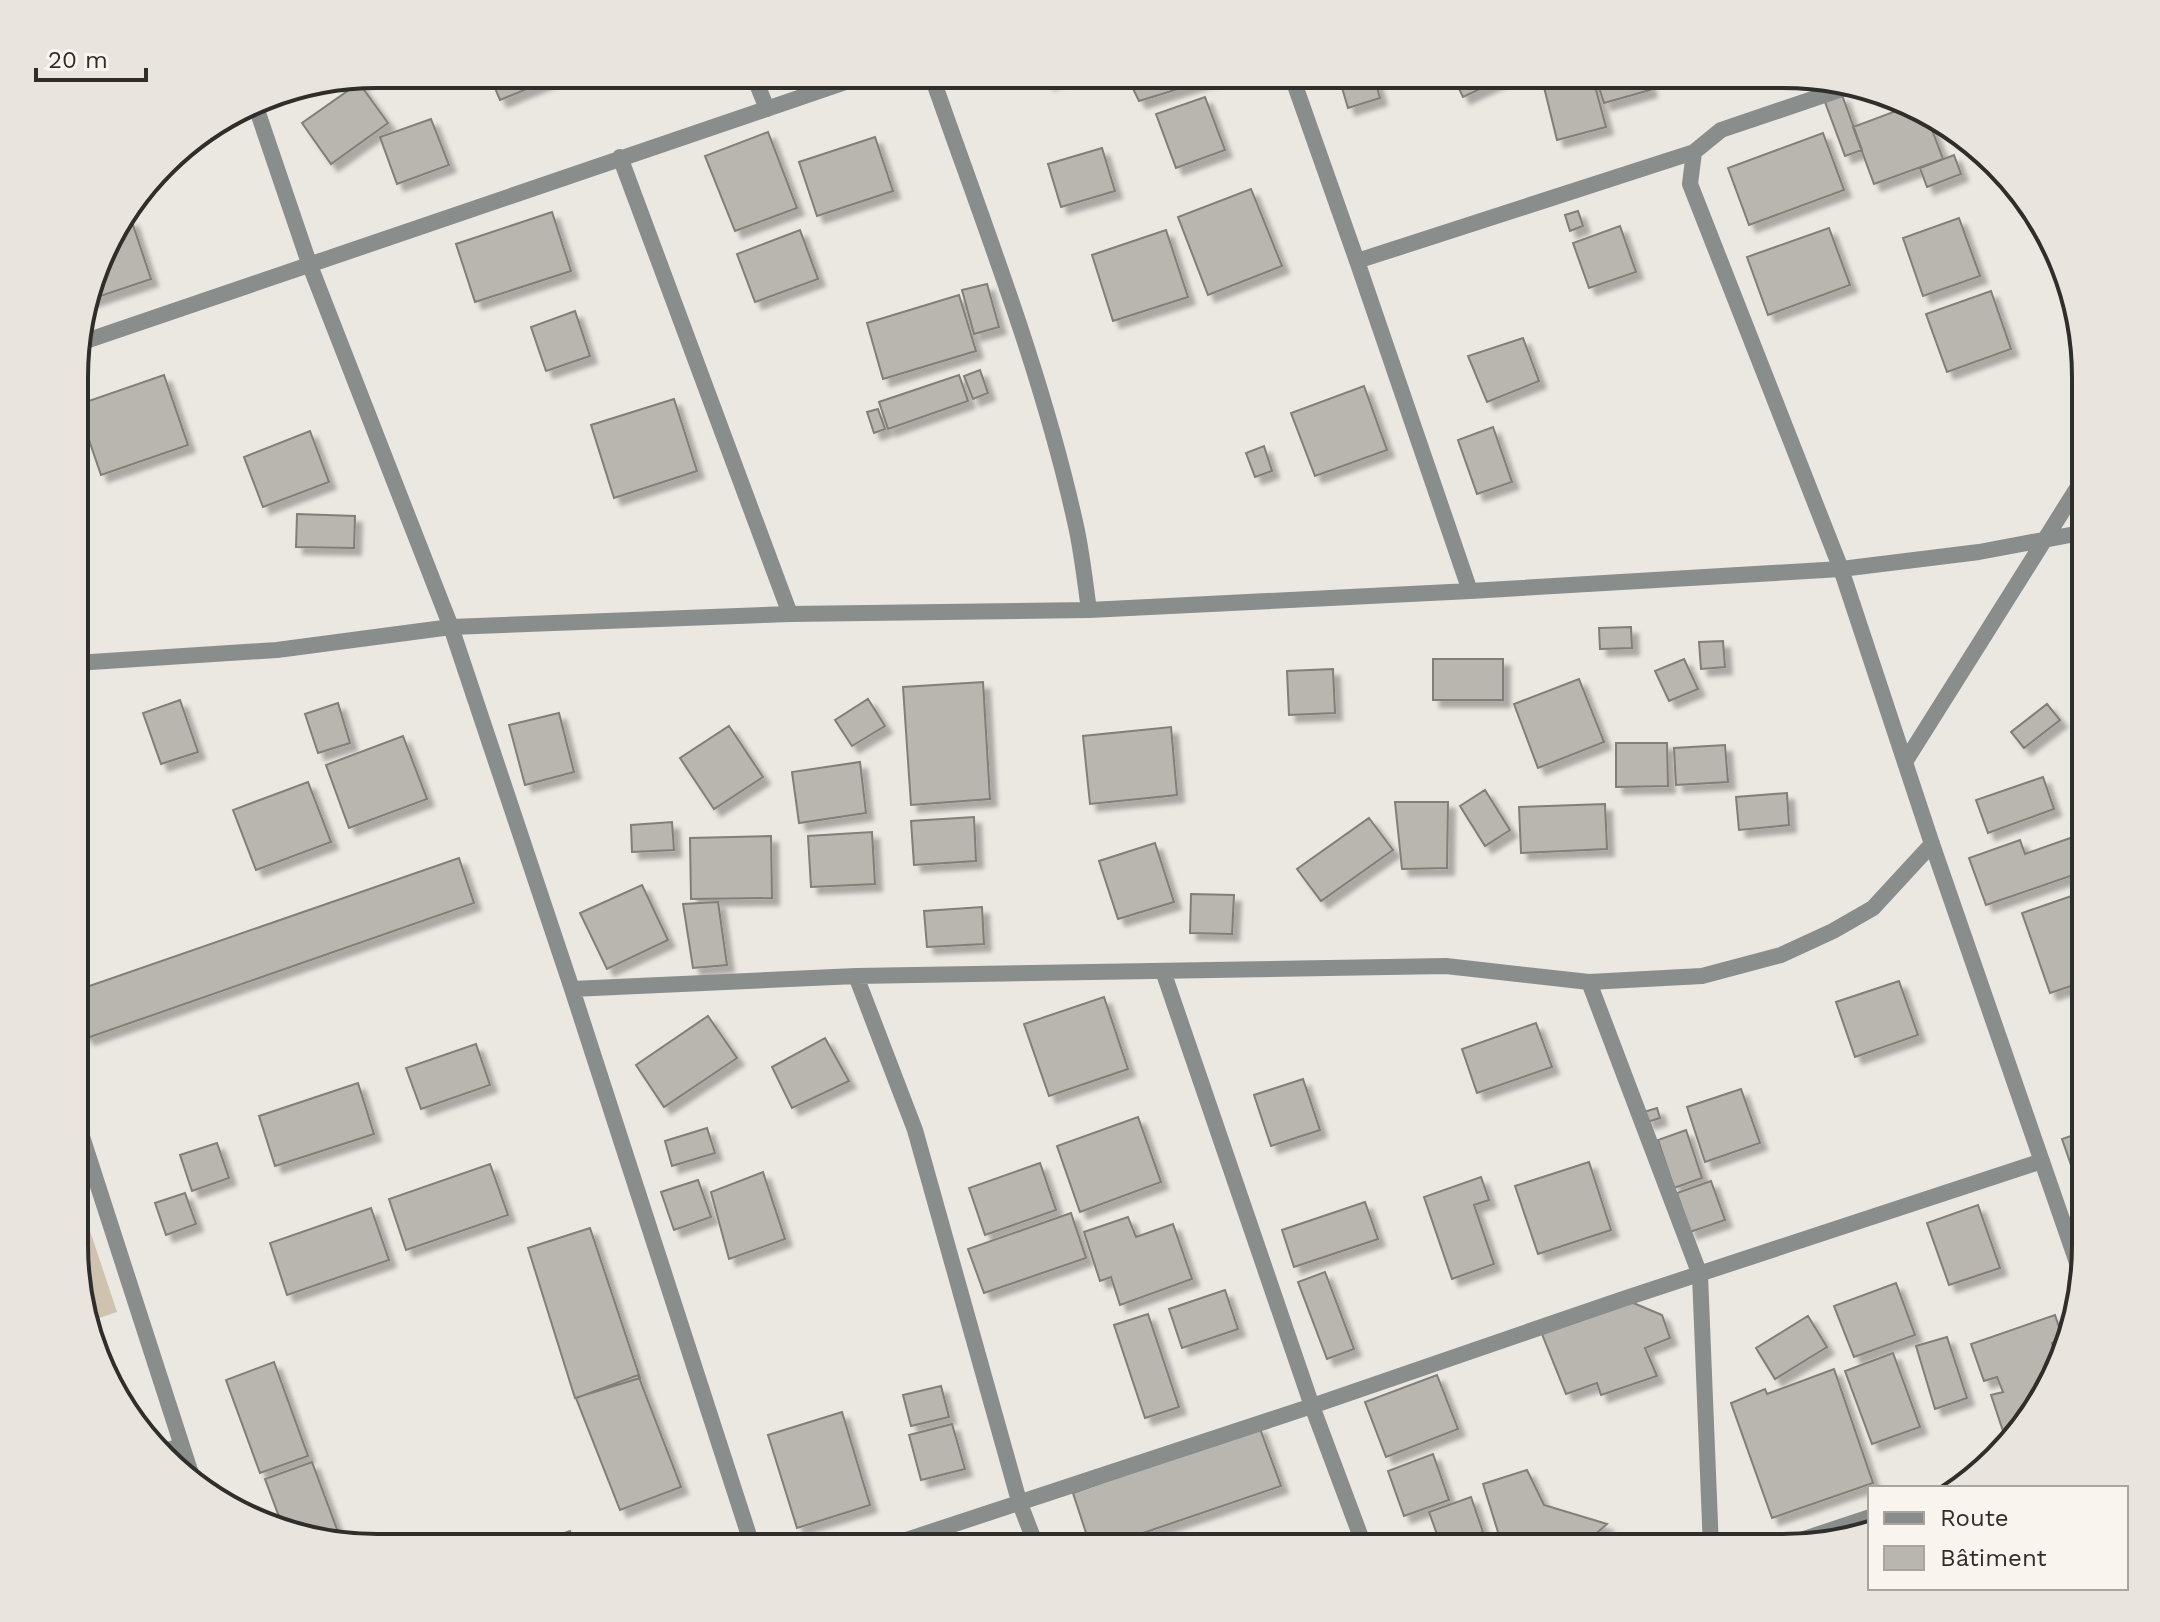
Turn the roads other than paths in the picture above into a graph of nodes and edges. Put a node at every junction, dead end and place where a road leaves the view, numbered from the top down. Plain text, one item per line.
1 (759, 88) edge
2 (828, 88) edge
3 (936, 88) edge
4 (1296, 88) edge
5 (1832, 92) edge
6 (767, 109) junction
7 (258, 114) edge
8 (1694, 152) junction
9 (620, 157) junction
10 (1357, 261) junction
11 (309, 263) junction
12 (90, 339) edge
13 (2072, 497) edge
14 (2072, 535) edge
15 (2046, 540) junction
16 (1841, 569) junction
17 (1470, 591) junction
18 (1089, 610) junction
19 (790, 614) junction
20 (451, 627) junction
21 (88, 662) edge
22 (1905, 762) junction
23 (1932, 844) junction
24 (1163, 971) junction
25 (856, 976) junction
26 (1589, 982) junction
27 (572, 989) junction
28 (88, 1156) edge
29 (2042, 1161) junction
30 (2072, 1248) edge
31 (1700, 1275) junction
32 (1312, 1406) junction
33 (181, 1446) junction
34 (173, 1449) edge
35 (186, 1461) edge
36 (1019, 1501) junction
37 (1868, 1518) edge
38 (1833, 1529) edge
39 (748, 1534) edge
40 (923, 1534) edge
41 (1032, 1534) edge
42 (1360, 1534) edge
43 (1710, 1534) edge

1 - 6 street
2 - 6 street
3 - 18 street
4 - 10 street
5 - 8 street
6 - 9 street
7 - 11 street
8 - 10 street
8 - 16 street
9 - 11 street
9 - 19 street
10 - 17 street
11 - 12 street
11 - 20 street
13 - 15 street
14 - 15 street
15 - 16 street
15 - 22 street
16 - 17 street
16 - 22 street
17 - 18 street
18 - 19 street
19 - 20 street
20 - 21 street
20 - 27 street
22 - 23 street
23 - 26 street
23 - 29 street
24 - 25 street
24 - 26 street
24 - 32 street
25 - 27 street
25 - 36 street
26 - 31 street
27 - 39 street
28 - 33 street
29 - 30 street
29 - 31 street
31 - 32 street
31 - 43 street
32 - 36 street
32 - 42 street
33 - 34 street
33 - 35 street
36 - 40 street
36 - 41 street
37 - 38 street

